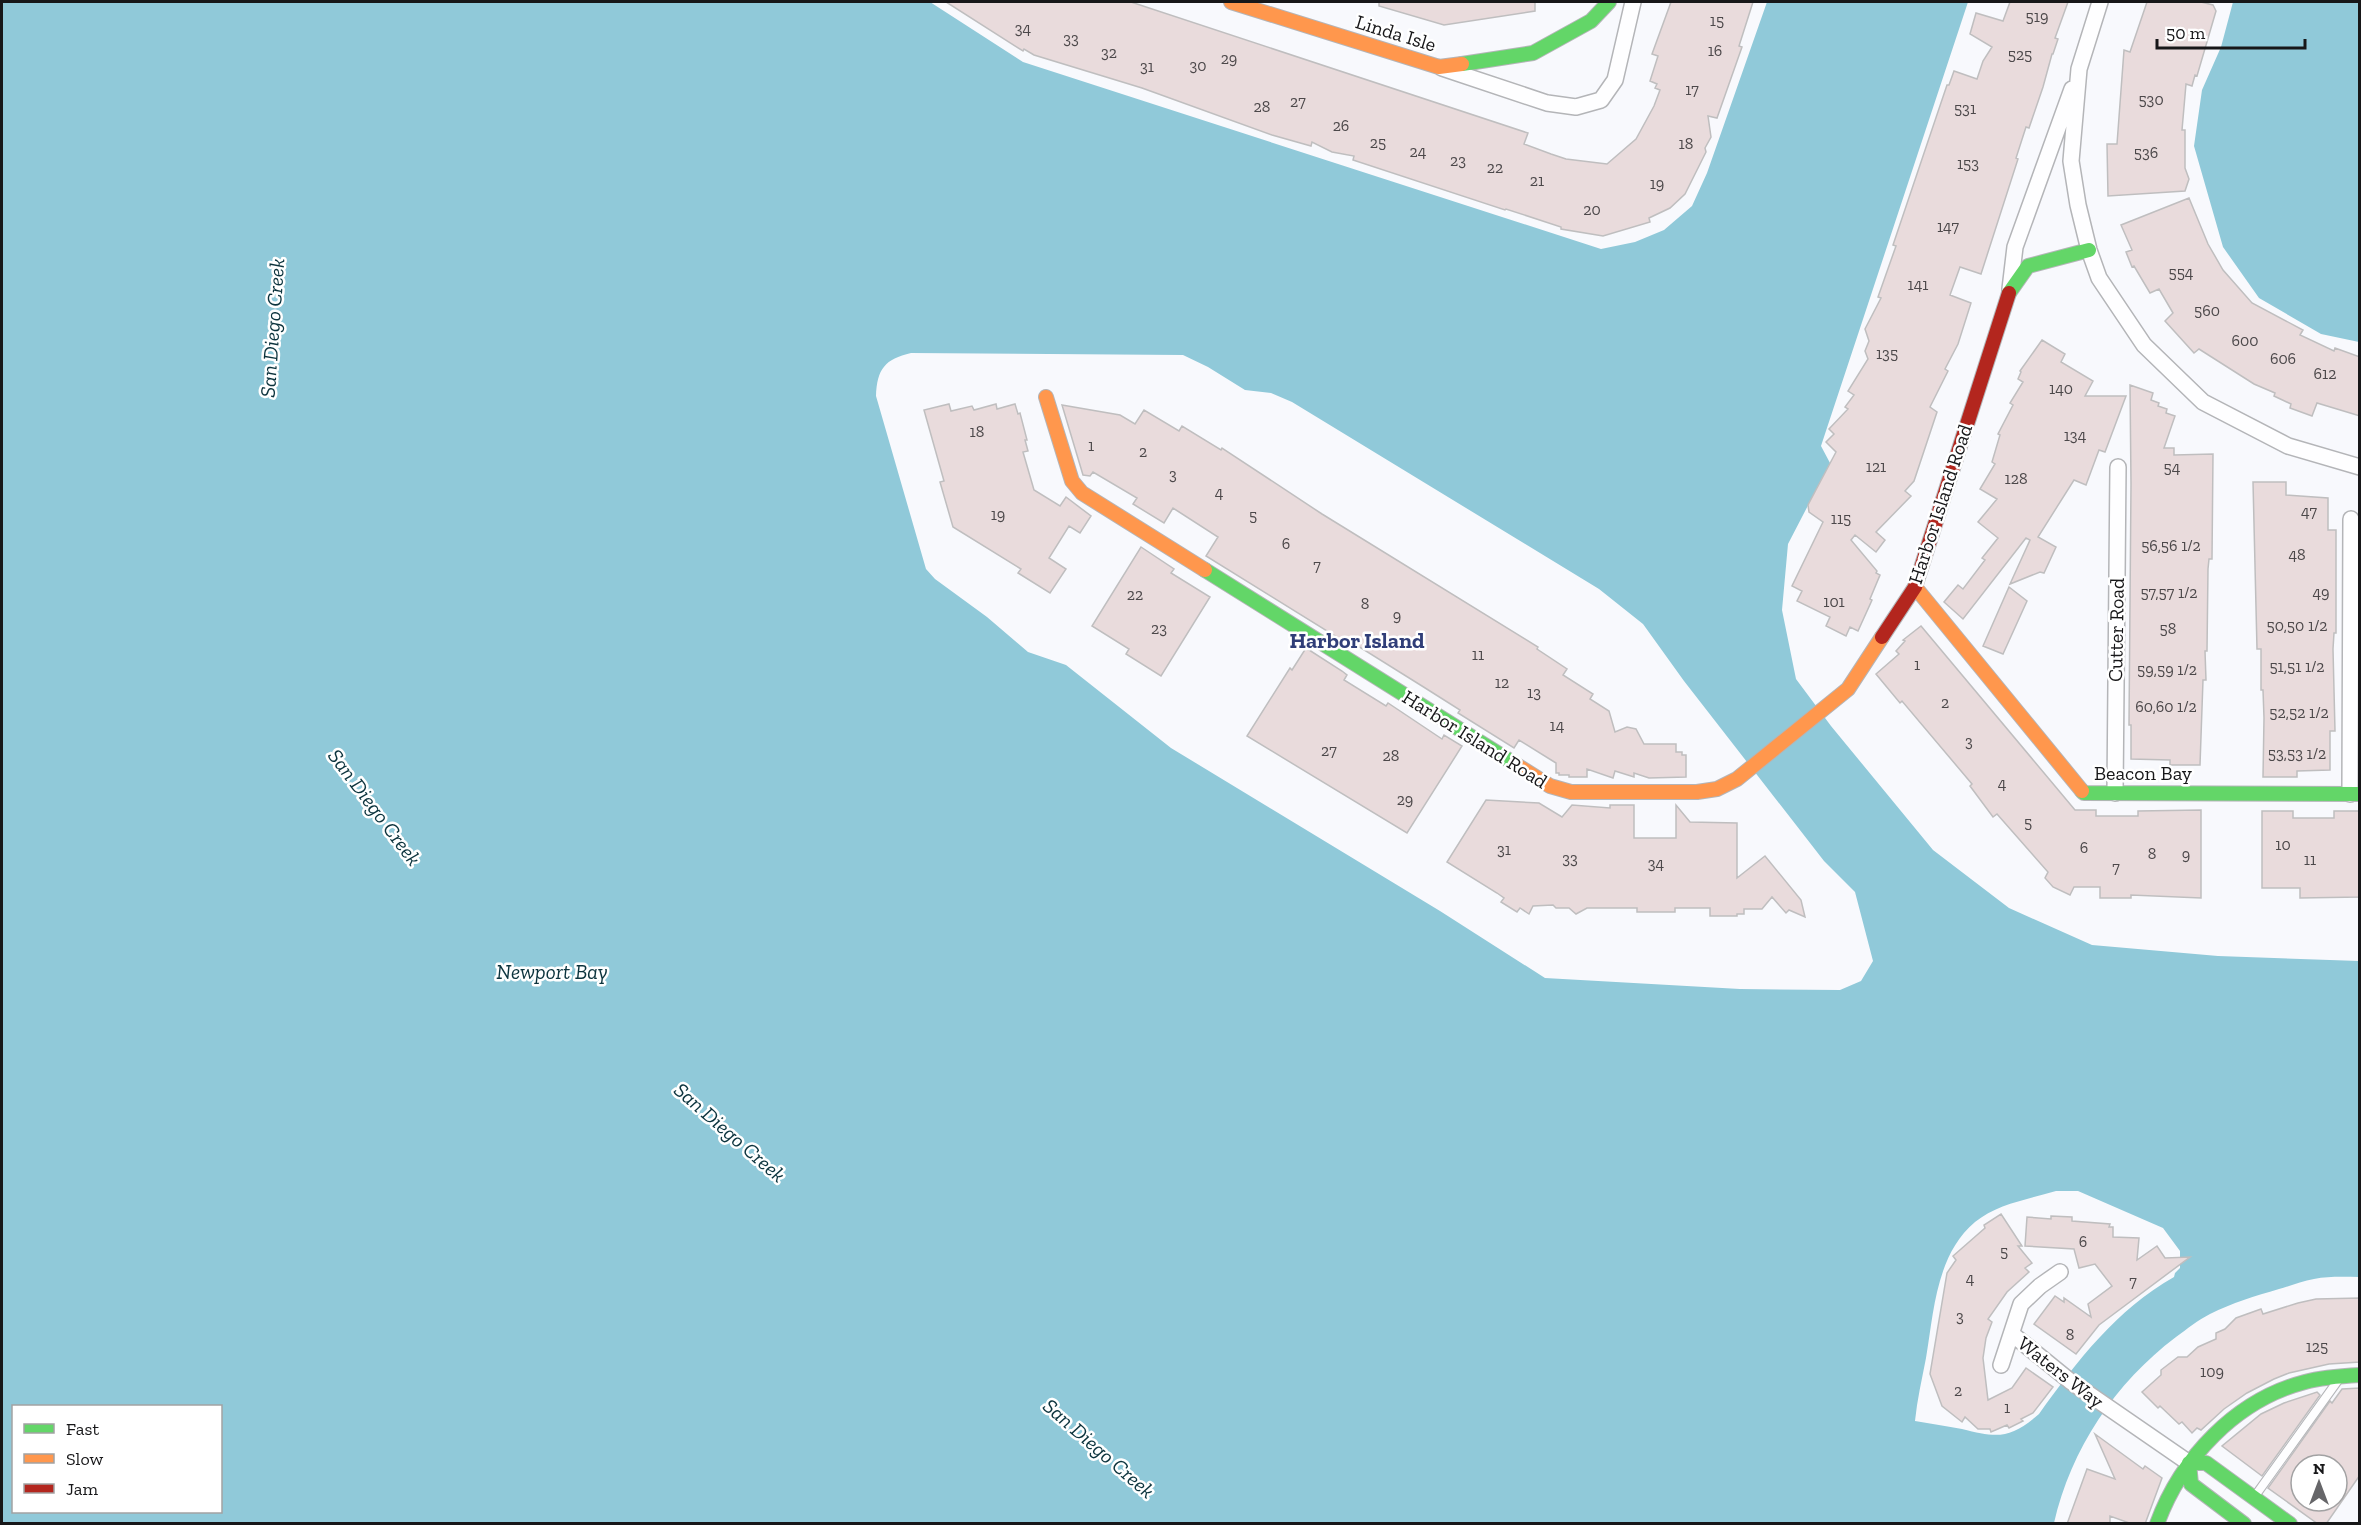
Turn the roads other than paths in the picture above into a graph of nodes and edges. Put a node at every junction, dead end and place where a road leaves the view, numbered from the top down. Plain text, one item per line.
1 (1231, 2) edge
2 (1610, 2) edge
3 (1633, 2) edge
4 (2100, 2) edge
5 (1439, 67) junction
6 (2079, 69) junction
7 (2089, 250) junction
8 (2010, 290) junction
9 (1046, 397) dead end
10 (2118, 467) dead end
11 (2360, 467) edge
12 (2351, 519) dead end
13 (1915, 587) junction
14 (2115, 793) junction
15 (2355, 794) edge
16 (2060, 1272) dead end
17 (2012, 1334) junction
18 (2001, 1365) dead end
19 (2342, 1375) junction
20 (2360, 1375) edge
21 (2189, 1463) junction
22 (2254, 1497) junction
23 (2240, 1522) edge
24 (2157, 1524) edge
25 (2290, 1524) edge

1 - 5 street, Linda Isle
2 - 5 street, Linda Isle
3 - 5 street
4 - 6 street
6 - 7 street
6 - 8 street, Harbor Island Road
7 - 8 street, Harbor Island Road
7 - 11 street
8 - 13 street, Harbor Island Road
9 - 13 street, Harbor Island Road
10 - 14 street, Cutter Road
12 - 15 street
13 - 14 street, Beacon Bay
14 - 15 street, Beacon Bay
16 - 17 street
17 - 18 street
17 - 21 street, Waters Way
19 - 20 street
19 - 21 street
19 - 22 lane
21 - 22 street
21 - 23 street
21 - 24 street
22 - 25 street

